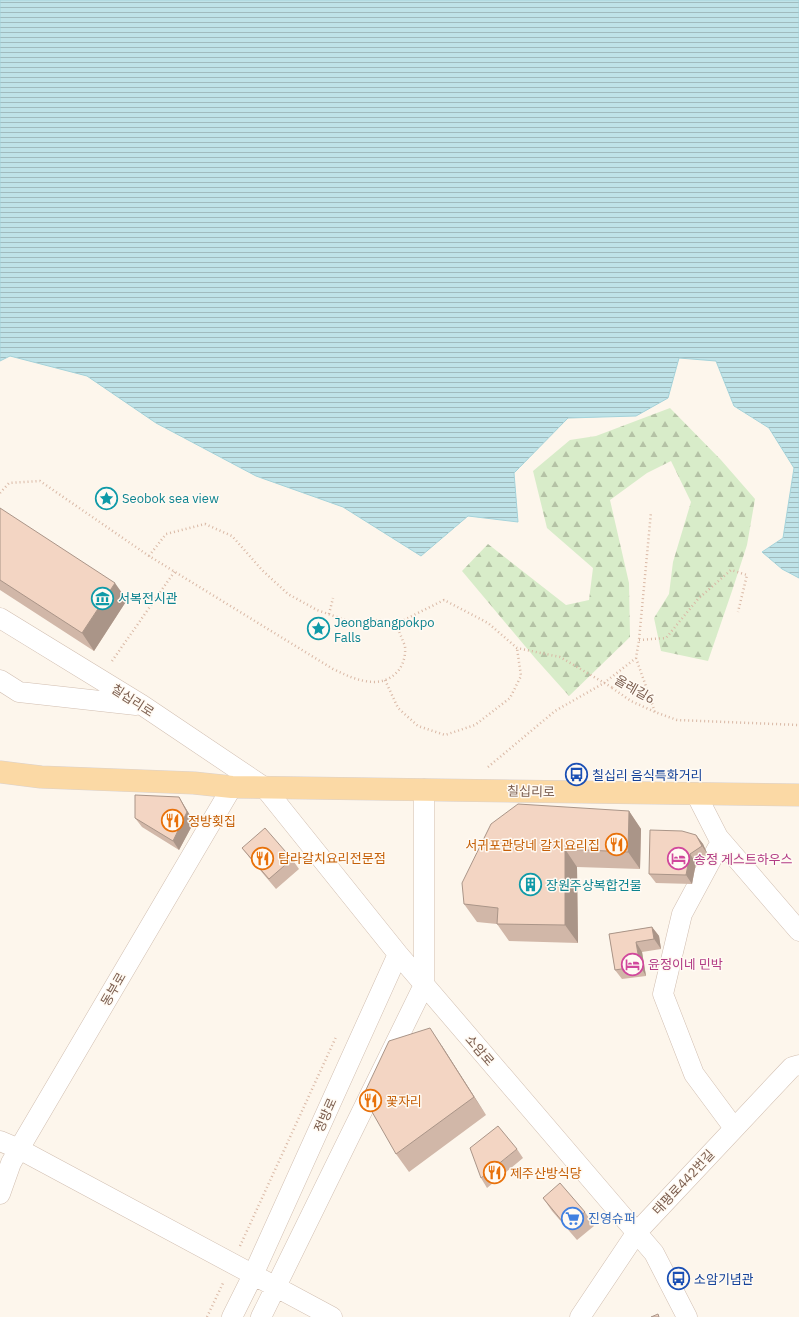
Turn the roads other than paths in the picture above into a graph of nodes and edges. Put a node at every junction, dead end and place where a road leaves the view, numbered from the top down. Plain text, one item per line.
1 (0, 618) edge
2 (0, 680) edge
3 (142, 706) junction
4 (0, 772) edge
5 (41, 777) junction
6 (0, 784) edge
7 (232, 787) junction
8 (264, 787) junction
9 (424, 789) junction
10 (696, 794) junction
11 (799, 796) edge
12 (724, 844) junction
13 (799, 931) edge
14 (398, 954) junction
15 (424, 985) junction
16 (799, 1065) edge
17 (734, 1128) junction
18 (0, 1142) edge
19 (19, 1149) junction
20 (0, 1194) edge
21 (637, 1232) junction
22 (253, 1275) junction
23 (276, 1288) junction
24 (232, 1317) edge
25 (261, 1317) edge
26 (332, 1317) edge
27 (580, 1317) edge
28 (687, 1317) edge

1 - 3 street, 칠십리로
2 - 3 street
3 - 8 street, 칠십리로
4 - 5 main road, 칠십리로
5 - 6 street
5 - 7 main road, 칠십리로
7 - 8 main road, 칠십리로
7 - 19 street, 동부로
8 - 9 main road, 칠십리로
8 - 14 street, 소암로
9 - 10 main road, 칠십리로
9 - 15 street
10 - 11 main road, 칠십리로
10 - 12 street
12 - 13 street
12 - 17 street
14 - 15 street, 소암로
14 - 22 street, 정방로
15 - 21 street, 소암로
15 - 23 street
16 - 17 street, 태평로442번길
17 - 21 street, 태평로442번길
18 - 19 street
19 - 20 street, 동부로
19 - 22 street
21 - 27 street, 태평로442번길
21 - 28 street, 소암로
22 - 23 street
22 - 24 street, 정방로
23 - 25 street
23 - 26 street

